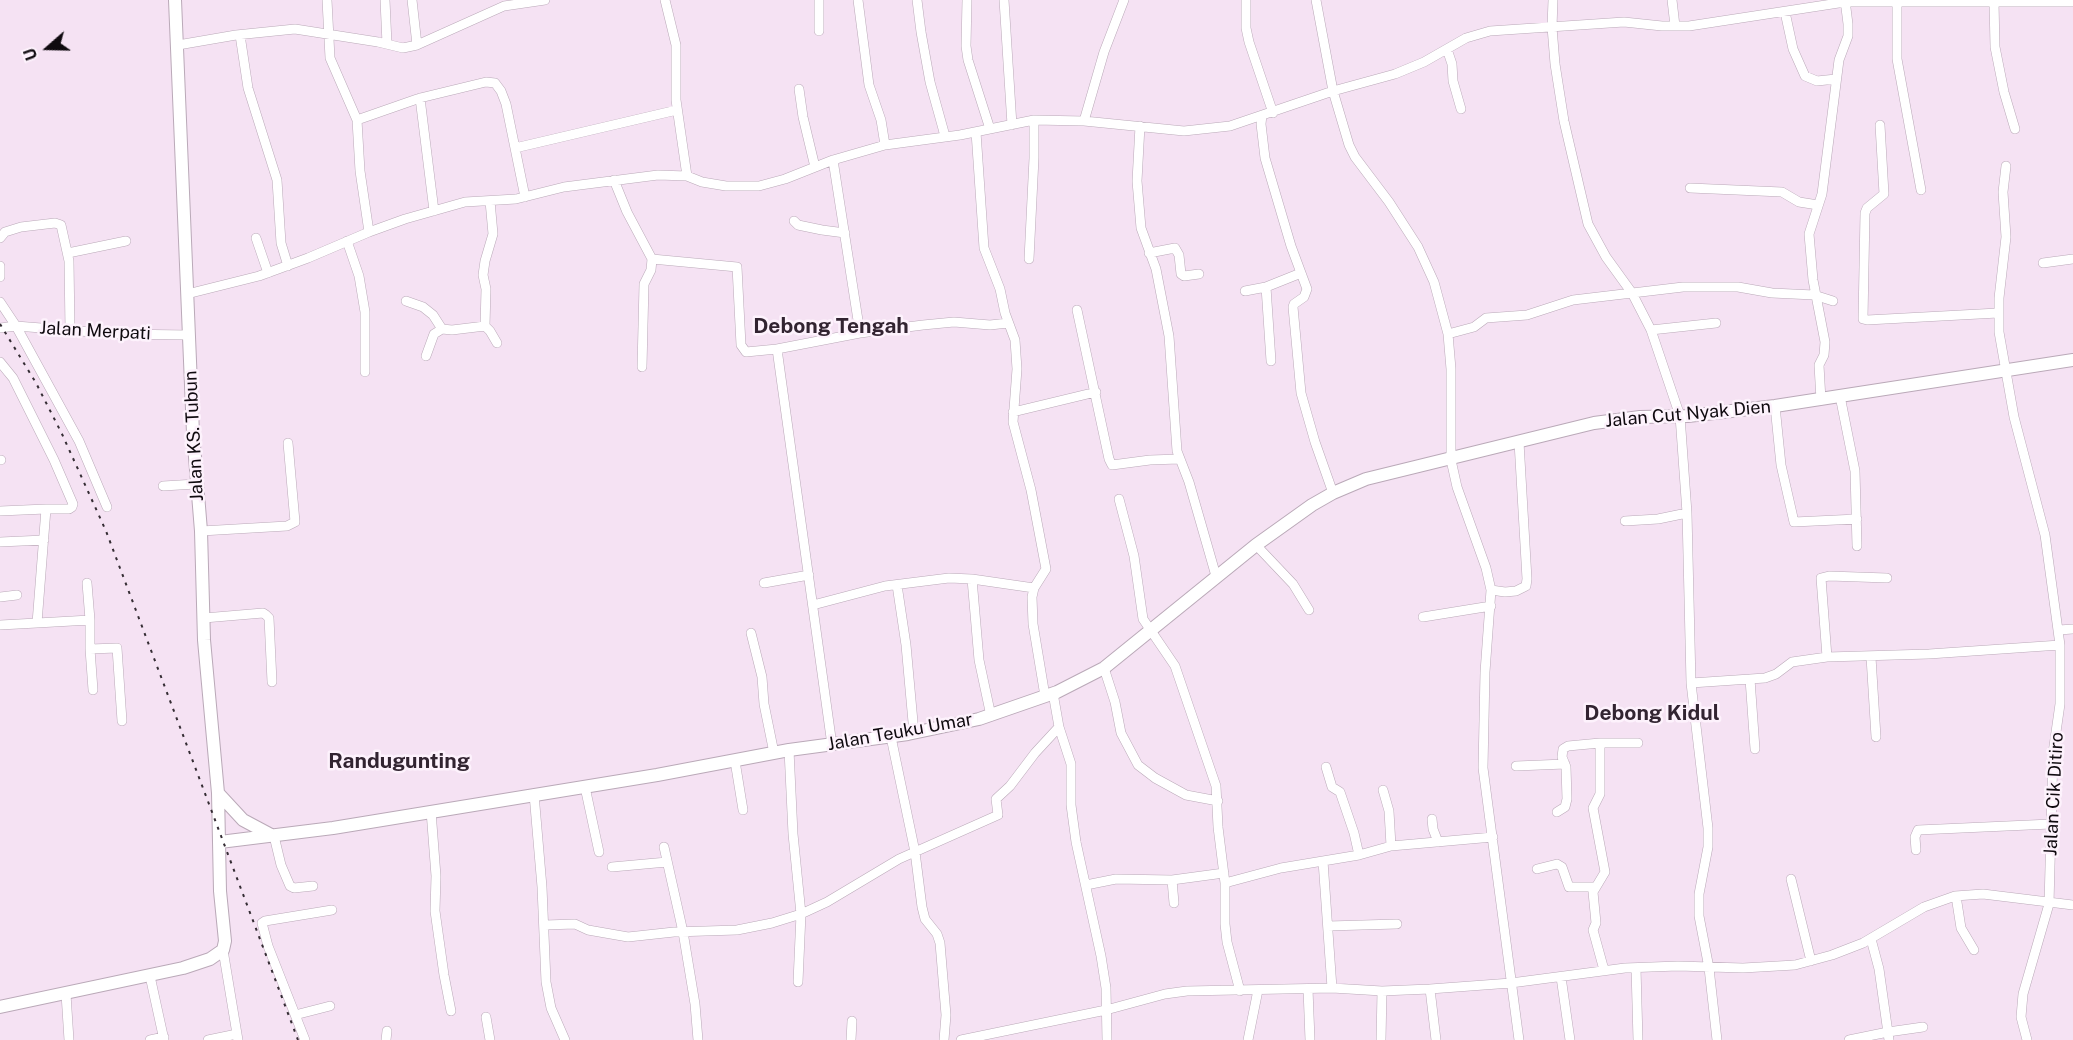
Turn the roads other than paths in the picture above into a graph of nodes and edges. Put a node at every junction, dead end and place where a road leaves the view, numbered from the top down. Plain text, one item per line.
1 (175, 0) edge
2 (327, 0) edge
3 (385, 0) edge
4 (412, 0) edge
5 (545, 0) edge
6 (660, 0) edge
7 (665, 0) edge
8 (819, 0) edge
9 (858, 0) edge
10 (917, 0) edge
11 (967, 0) edge
12 (1004, 0) edge
13 (1124, 0) edge
14 (1246, 0) edge
15 (1316, 0) edge
16 (1553, 0) edge
17 (1672, 0) edge
18 (532, 1) edge
19 (1845, 1) edge
20 (1897, 1) edge
21 (1911, 1) edge
22 (2022, 1) edge
23 (1994, 2) junction
24 (2073, 2) edge
25 (499, 4) edge
26 (1785, 12) junction
27 (1676, 26) junction
28 (1552, 27) junction
29 (819, 31) dead end
30 (240, 35) junction
31 (330, 35) junction
32 (387, 44) junction
33 (178, 45) junction
34 (417, 45) junction
35 (1447, 49) junction
36 (1836, 79) junction
37 (799, 89) dead end
38 (1333, 91) junction
39 (420, 98) junction
40 (1461, 109) dead end
41 (677, 110) junction
42 (1273, 112) junction
43 (1262, 115) junction
44 (357, 120) junction
45 (1034, 120) junction
46 (1084, 121) junction
47 (1012, 125) junction
48 (1880, 125) dead end
49 (1140, 126) junction
50 (990, 129) junction
51 (2015, 129) dead end
52 (976, 132) junction
53 (945, 136) junction
54 (885, 145) junction
55 (515, 148) junction
56 (833, 160) junction
57 (2006, 166) dead end
58 (815, 167) junction
59 (687, 176) junction
60 (614, 180) junction
61 (1690, 188) dead end
62 (1920, 190) dead end
63 (525, 197) junction
64 (490, 201) junction
65 (1818, 205) junction
66 (434, 211) junction
67 (794, 221) dead end
68 (369, 232) junction
69 (845, 233) junction
70 (0, 238) edge
71 (256, 238) dead end
72 (126, 241) dead end
73 (347, 241) junction
74 (68, 253) junction
75 (1149, 253) junction
76 (652, 259) junction
77 (1029, 259) dead end
78 (2073, 260) edge
79 (2043, 263) dead end
80 (0, 266) edge
81 (288, 266) junction
82 (268, 273) junction
83 (1301, 273) junction
84 (1200, 274) dead end
85 (0, 277) edge
86 (1266, 287) junction
87 (1245, 291) dead end
88 (1632, 293) junction
89 (187, 294) junction
90 (1817, 295) junction
91 (406, 301) dead end
92 (1833, 301) dead end
93 (0, 302) edge
94 (1077, 310) dead end
95 (1998, 313) junction
96 (1008, 323) junction
97 (1716, 323) dead end
98 (485, 326) junction
99 (16, 327) junction
100 (0, 328) edge
101 (442, 329) junction
102 (70, 330) junction
103 (1651, 330) junction
104 (860, 333) junction
105 (1448, 334) junction
106 (189, 335) junction
107 (497, 343) dead end
108 (777, 349) junction
109 (426, 356) dead end
110 (2073, 360) edge
111 (1271, 361) dead end
112 (0, 362) edge
113 (642, 367) dead end
114 (2005, 370) junction
115 (365, 372) dead end
116 (1095, 392) junction
117 (1840, 396) junction
118 (1303, 400) junction
119 (1821, 400) junction
120 (1292, 404) dead end
121 (1775, 406) junction
122 (1013, 412) junction
123 (1680, 416) junction
124 (1519, 442) junction
125 (288, 443) dead end
126 (1179, 459) junction
127 (1450, 460) junction
128 (196, 483) junction
129 (163, 486) dead end
130 (1333, 493) junction
131 (1119, 500) dead end
132 (1312, 505) joint
133 (107, 507) dead end
134 (46, 509) junction
135 (0, 511) edge
136 (1687, 513) junction
137 (1857, 519) junction
138 (1625, 521) dead end
139 (201, 531) junction
140 (44, 540) junction
141 (0, 542) edge
142 (1256, 544) junction
143 (1857, 546) dead end
144 (809, 575) junction
145 (1216, 576) junction
146 (1887, 578) dead end
147 (972, 579) junction
148 (87, 583) dead end
149 (764, 583) dead end
150 (897, 585) junction
151 (1034, 588) junction
152 (1491, 590) junction
153 (17, 595) dead end
154 (0, 597) edge
155 (813, 605) junction
156 (1491, 606) junction
157 (1309, 610) dead end
158 (1423, 617) dead end
159 (204, 618) junction
160 (90, 620) junction
161 (37, 623) junction
162 (0, 625) edge
163 (2073, 629) edge
164 (1151, 630) junction
165 (2059, 630) junction
166 (751, 633) dead end
167 (2060, 645) junction
168 (90, 649) junction
169 (1827, 657) junction
170 (1870, 657) junction
171 (1104, 668) junction
172 (1750, 679) junction
173 (272, 682) dead end
174 (1691, 683) junction
175 (93, 690) dead end
176 (1049, 694) junction
177 (991, 716) junction
178 (122, 722) dead end
179 (1059, 727) junction
180 (914, 733) junction
181 (891, 736) junction
182 (1876, 737) dead end
183 (1600, 743) junction
184 (1638, 743) dead end
185 (832, 745) junction
186 (1755, 749) dead end
187 (789, 750) junction
188 (774, 753) junction
189 (735, 761) junction
190 (1565, 764) junction
191 (1516, 766) dead end
192 (1326, 767) dead end
193 (585, 787) junction
194 (1383, 790) dead end
195 (218, 793) junction
196 (534, 794) junction
197 (1218, 801) junction
198 (743, 810) dead end
199 (431, 811) junction
200 (1557, 812) dead end
201 (1432, 819) dead end
202 (2051, 824) junction
203 (274, 836) junction
204 (1494, 837) junction
205 (220, 842) junction
206 (1438, 842) junction
207 (1391, 846) junction
208 (664, 847) dead end
209 (1916, 850) dead end
210 (599, 852) dead end
211 (915, 852) junction
212 (1359, 855) junction
213 (1323, 861) junction
214 (667, 862) junction
215 (612, 867) dead end
216 (1537, 869) dead end
217 (1225, 878) junction
218 (1791, 879) dead end
219 (1172, 880) junction
220 (1086, 885) junction
221 (313, 886) dead end
222 (1595, 887) junction
223 (1956, 896) junction
224 (1174, 903) dead end
225 (2049, 904) junction
226 (2073, 905) edge
227 (332, 910) dead end
228 (801, 914) junction
229 (1397, 924) dead end
230 (545, 925) junction
231 (1328, 926) junction
232 (683, 933) junction
233 (1871, 939) junction
234 (1974, 950) dead end
235 (223, 951) junction
236 (1811, 961) junction
237 (1636, 968) junction
238 (1709, 968) junction
239 (1604, 970) junction
240 (150, 976) junction
241 (1561, 977) junction
242 (798, 982) dead end
243 (1511, 983) junction
244 (1332, 988) junction
245 (1308, 989) junction
246 (1430, 989) junction
247 (1258, 990) junction
248 (1240, 991) junction
249 (1382, 991) junction
250 (66, 994) junction
251 (330, 1006) dead end
252 (0, 1007) edge
253 (1106, 1010) junction
254 (451, 1011) dead end
255 (295, 1015) junction
256 (486, 1017) dead end
257 (852, 1021) dead end
258 (1923, 1027) dead end
259 (1888, 1036) edge
260 (237, 1037) edge
261 (988, 1038) edge
262 (164, 1039) edge
263 (69, 1040) edge
264 (150, 1040) edge
265 (208, 1040) edge
266 (305, 1040) edge
267 (490, 1040) edge
268 (565, 1040) edge
269 (698, 1040) edge
270 (851, 1040) edge
271 (944, 1040) edge
272 (962, 1040) edge
273 (1107, 1040) edge
274 (1248, 1040) edge
275 (1310, 1040) edge
276 (1381, 1040) edge
277 (1436, 1040) edge
278 (1519, 1040) edge
279 (1570, 1040) edge
280 (1638, 1040) edge
281 (1717, 1040) edge
282 (1849, 1040) edge
283 (2027, 1040) edge

1 - 33 main road, Jalan KS. Tubun
2 - 31 street
3 - 32 street
4 - 34 street
5 - 18 street
6 - 7 street
7 - 41 street
8 - 29 street
9 - 54 street
10 - 53 street
11 - 50 street
12 - 47 street
13 - 46 street
14 - 42 street
15 - 38 street
16 - 28 street
17 - 27 street
18 - 25 street
19 - 20 street
19 - 26 street
19 - 36 street
20 - 21 street
20 - 62 street
21 - 23 street
22 - 23 street
22 - 24 street
23 - 51 street
25 - 34 street
26 - 27 street
26 - 36 street
27 - 28 street
28 - 35 street
28 - 88 street
30 - 31 street
30 - 33 street
30 - 81 street
31 - 32 street
31 - 44 street
32 - 34 street
33 - 89 main road, Jalan KS. Tubun
35 - 38 street
35 - 40 street
36 - 65 street
37 - 58 street
38 - 42 street
38 - 105 street
39 - 44 street
39 - 55 street
39 - 66 street
41 - 55 street
41 - 59 street
42 - 43 street
43 - 49 street
43 - 83 street
44 - 68 street
45 - 46 street
45 - 47 street
45 - 77 street
46 - 49 street
47 - 50 street
48 - 95 street
49 - 75 street
50 - 52 street
52 - 53 street
52 - 96 street
53 - 54 street
54 - 56 street
55 - 63 street
56 - 58 street
56 - 69 street
57 - 95 street, Jalan Cik Ditiro
58 - 59 street
59 - 60 street
60 - 63 street
60 - 76 street
61 - 65 street
63 - 64 street
64 - 66 street
64 - 98 street
65 - 90 street
66 - 68 street
67 - 69 street
68 - 73 street
69 - 104 street
70 - 74 street
71 - 82 street
72 - 74 street
73 - 81 street
73 - 115 street
74 - 102 street
75 - 84 street
75 - 126 street
76 - 108 street
76 - 113 street
78 - 79 street
80 - 85 street
81 - 82 street
82 - 89 street
83 - 86 street
83 - 118 street
86 - 87 street
86 - 111 street
88 - 90 street
88 - 103 street
88 - 105 street
89 - 106 main road, Jalan KS. Tubun
90 - 92 street
90 - 119 street
91 - 101 street
93 - 99 street
94 - 116 street
95 - 114 street, Jalan Cik Ditiro
96 - 104 street
96 - 122 street
97 - 103 street
98 - 101 street
98 - 107 street
99 - 100 street, Jalan Merpati
99 - 102 street, Jalan Merpati
99 - 133 street
101 - 109 street
102 - 106 street, Jalan Merpati
103 - 123 street
104 - 108 street
105 - 127 street
106 - 128 main road, Jalan KS. Tubun
108 - 144 street
110 - 114 main road, Jalan Cut Nyak Dien
112 - 134 street
114 - 117 main road, Jalan Cut Nyak Dien
114 - 165 street, Jalan Cik Ditiro
116 - 122 street
116 - 126 street
117 - 119 main road, Jalan Cut Nyak Dien
117 - 137 street
118 - 120 street
118 - 130 street
119 - 121 main road, Jalan Cut Nyak Dien
121 - 123 main road, Jalan Cut Nyak Dien
121 - 137 street
122 - 151 street
123 - 124 main road, Jalan Cut Nyak Dien
123 - 136 street
124 - 127 main road, Jalan Cut Nyak Dien
124 - 152 street
125 - 139 street
126 - 145 street
127 - 130 main road, Jalan Cut Nyak Dien
127 - 152 street
128 - 129 street
128 - 139 main road, Jalan KS. Tubun
130 - 132 main road, Jalan Cut Nyak Dien
131 - 164 street
132 - 142 main road, Jalan Teuku Umar
134 - 135 street
134 - 140 street
136 - 138 street
136 - 174 street
137 - 143 street
139 - 159 main road, Jalan KS. Tubun
140 - 141 street
140 - 161 street
142 - 145 main road, Jalan Teuku Umar
142 - 157 street
144 - 149 street
144 - 155 street
145 - 164 main road, Jalan Teuku Umar
146 - 169 street
147 - 150 street
147 - 151 street
147 - 177 street
148 - 160 street
150 - 155 street
150 - 180 street
151 - 176 street
152 - 156 street
153 - 154 street
155 - 185 street
156 - 158 street
156 - 204 street
159 - 173 street
159 - 195 main road, Jalan KS. Tubun
160 - 161 street
160 - 168 street
161 - 162 street
163 - 165 street
164 - 171 main road, Jalan Teuku Umar
164 - 197 street
165 - 167 street, Jalan Cik Ditiro
166 - 188 street
167 - 170 street
167 - 202 street, Jalan Cik Ditiro
168 - 175 street
168 - 178 street
169 - 170 street
169 - 172 street
170 - 182 street
171 - 176 main road, Jalan Teuku Umar
171 - 197 street
172 - 174 street
172 - 186 street
174 - 238 street
176 - 177 main road, Jalan Teuku Umar
176 - 179 street
177 - 180 main road, Jalan Teuku Umar
179 - 211 street
179 - 220 street
180 - 181 main road, Jalan Teuku Umar
181 - 185 main road, Jalan Teuku Umar
181 - 211 street
183 - 184 street
183 - 190 street
183 - 222 street
185 - 187 main road, Jalan Teuku Umar
187 - 188 main road, Jalan Teuku Umar
187 - 228 street
188 - 189 main road, Jalan Teuku Umar
189 - 193 main road, Jalan Teuku Umar
189 - 198 street
190 - 191 street
190 - 200 street
192 - 212 street
193 - 196 main road, Jalan Teuku Umar
193 - 210 street
194 - 207 street
195 - 203 main road
195 - 205 main road, Jalan KS. Tubun
196 - 199 main road, Jalan Teuku Umar
196 - 230 street
197 - 217 street
199 - 203 main road, Jalan Teuku Umar
199 - 254 street
201 - 206 street
202 - 209 street
202 - 225 street, Jalan Cik Ditiro
203 - 205 main road, Jalan Teuku Umar
203 - 221 street
204 - 206 street
204 - 243 street
205 - 235 main road, Jalan KS. Tubun
206 - 207 street
207 - 212 street
208 - 214 street
211 - 228 street
211 - 271 street
212 - 213 street
213 - 217 street
213 - 231 street
214 - 215 street
214 - 232 street
216 - 222 street
217 - 219 street
217 - 248 street
218 - 236 street
219 - 220 street
219 - 224 street
220 - 253 street
222 - 239 street
223 - 225 street
223 - 233 street
223 - 234 street
225 - 226 street
225 - 283 street, Jalan Cik Ditiro
227 - 255 street
228 - 232 street
228 - 242 street
229 - 231 street
230 - 232 street
230 - 268 street
231 - 244 street
232 - 269 street
233 - 236 street
233 - 259 street
235 - 240 main road
235 - 260 street
236 - 238 street
237 - 238 street
237 - 239 street
237 - 280 street
238 - 281 street
239 - 241 street
240 - 250 main road
240 - 262 street
241 - 243 street
241 - 279 street
243 - 246 street
243 - 278 street
244 - 245 street
244 - 249 street
245 - 247 street
245 - 275 street
246 - 249 street
246 - 277 street
247 - 248 street
247 - 274 street
248 - 253 street
249 - 276 street
250 - 252 main road
250 - 263 street
251 - 255 street
253 - 261 street
253 - 273 street
255 - 266 street
256 - 267 street
257 - 270 street
258 - 259 street
259 - 282 street
260 - 265 street
261 - 272 street
262 - 264 street

